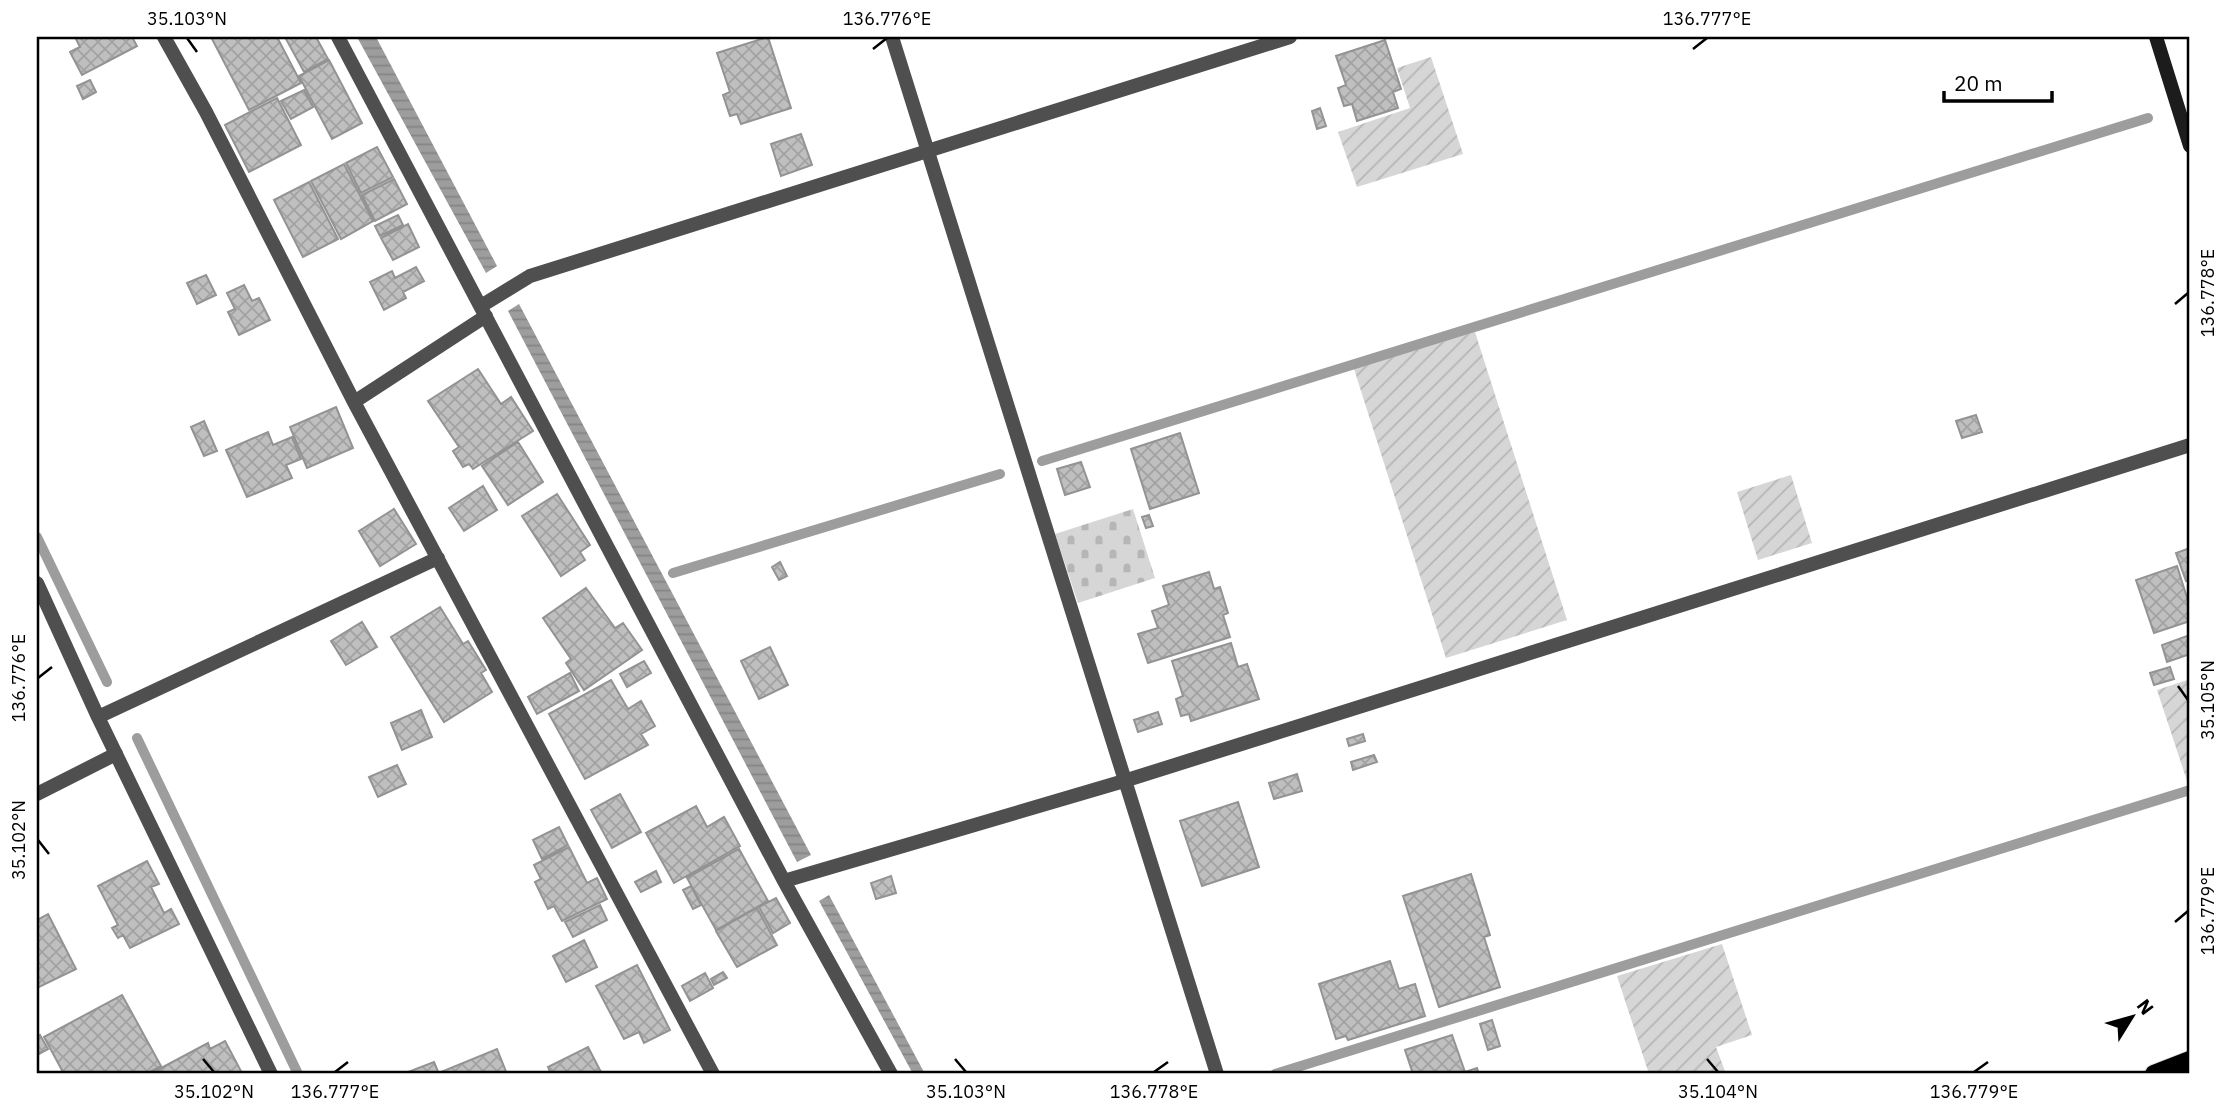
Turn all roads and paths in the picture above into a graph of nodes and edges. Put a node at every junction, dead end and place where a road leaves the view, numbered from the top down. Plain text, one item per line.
1 (164, 37) edge
2 (338, 37) edge
3 (892, 37) edge
4 (1290, 37) edge
5 (2156, 37) edge
6 (2190, 146) edge
7 (927, 150) junction
8 (484, 311) junction
9 (354, 402) junction
10 (2190, 445) edge
11 (438, 558) junction
12 (37, 583) edge
13 (98, 717) junction
14 (116, 754) junction
15 (1124, 781) junction
16 (37, 794) edge
17 (784, 881) junction
18 (2190, 1060) edge
19 (271, 1074) edge
20 (713, 1074) edge
21 (891, 1074) edge
22 (1217, 1074) edge
23 (2154, 1074) edge

1 - 9 street
2 - 8 street
3 - 7 street
4 - 7 street
5 - 6 street
7 - 8 street
7 - 15 street
8 - 9 street
8 - 17 street
9 - 11 street
10 - 15 street
11 - 13 street
11 - 20 street
12 - 13 street
13 - 14 street
14 - 16 street
14 - 19 street
15 - 17 street
15 - 22 street
17 - 21 street
18 - 23 main road

